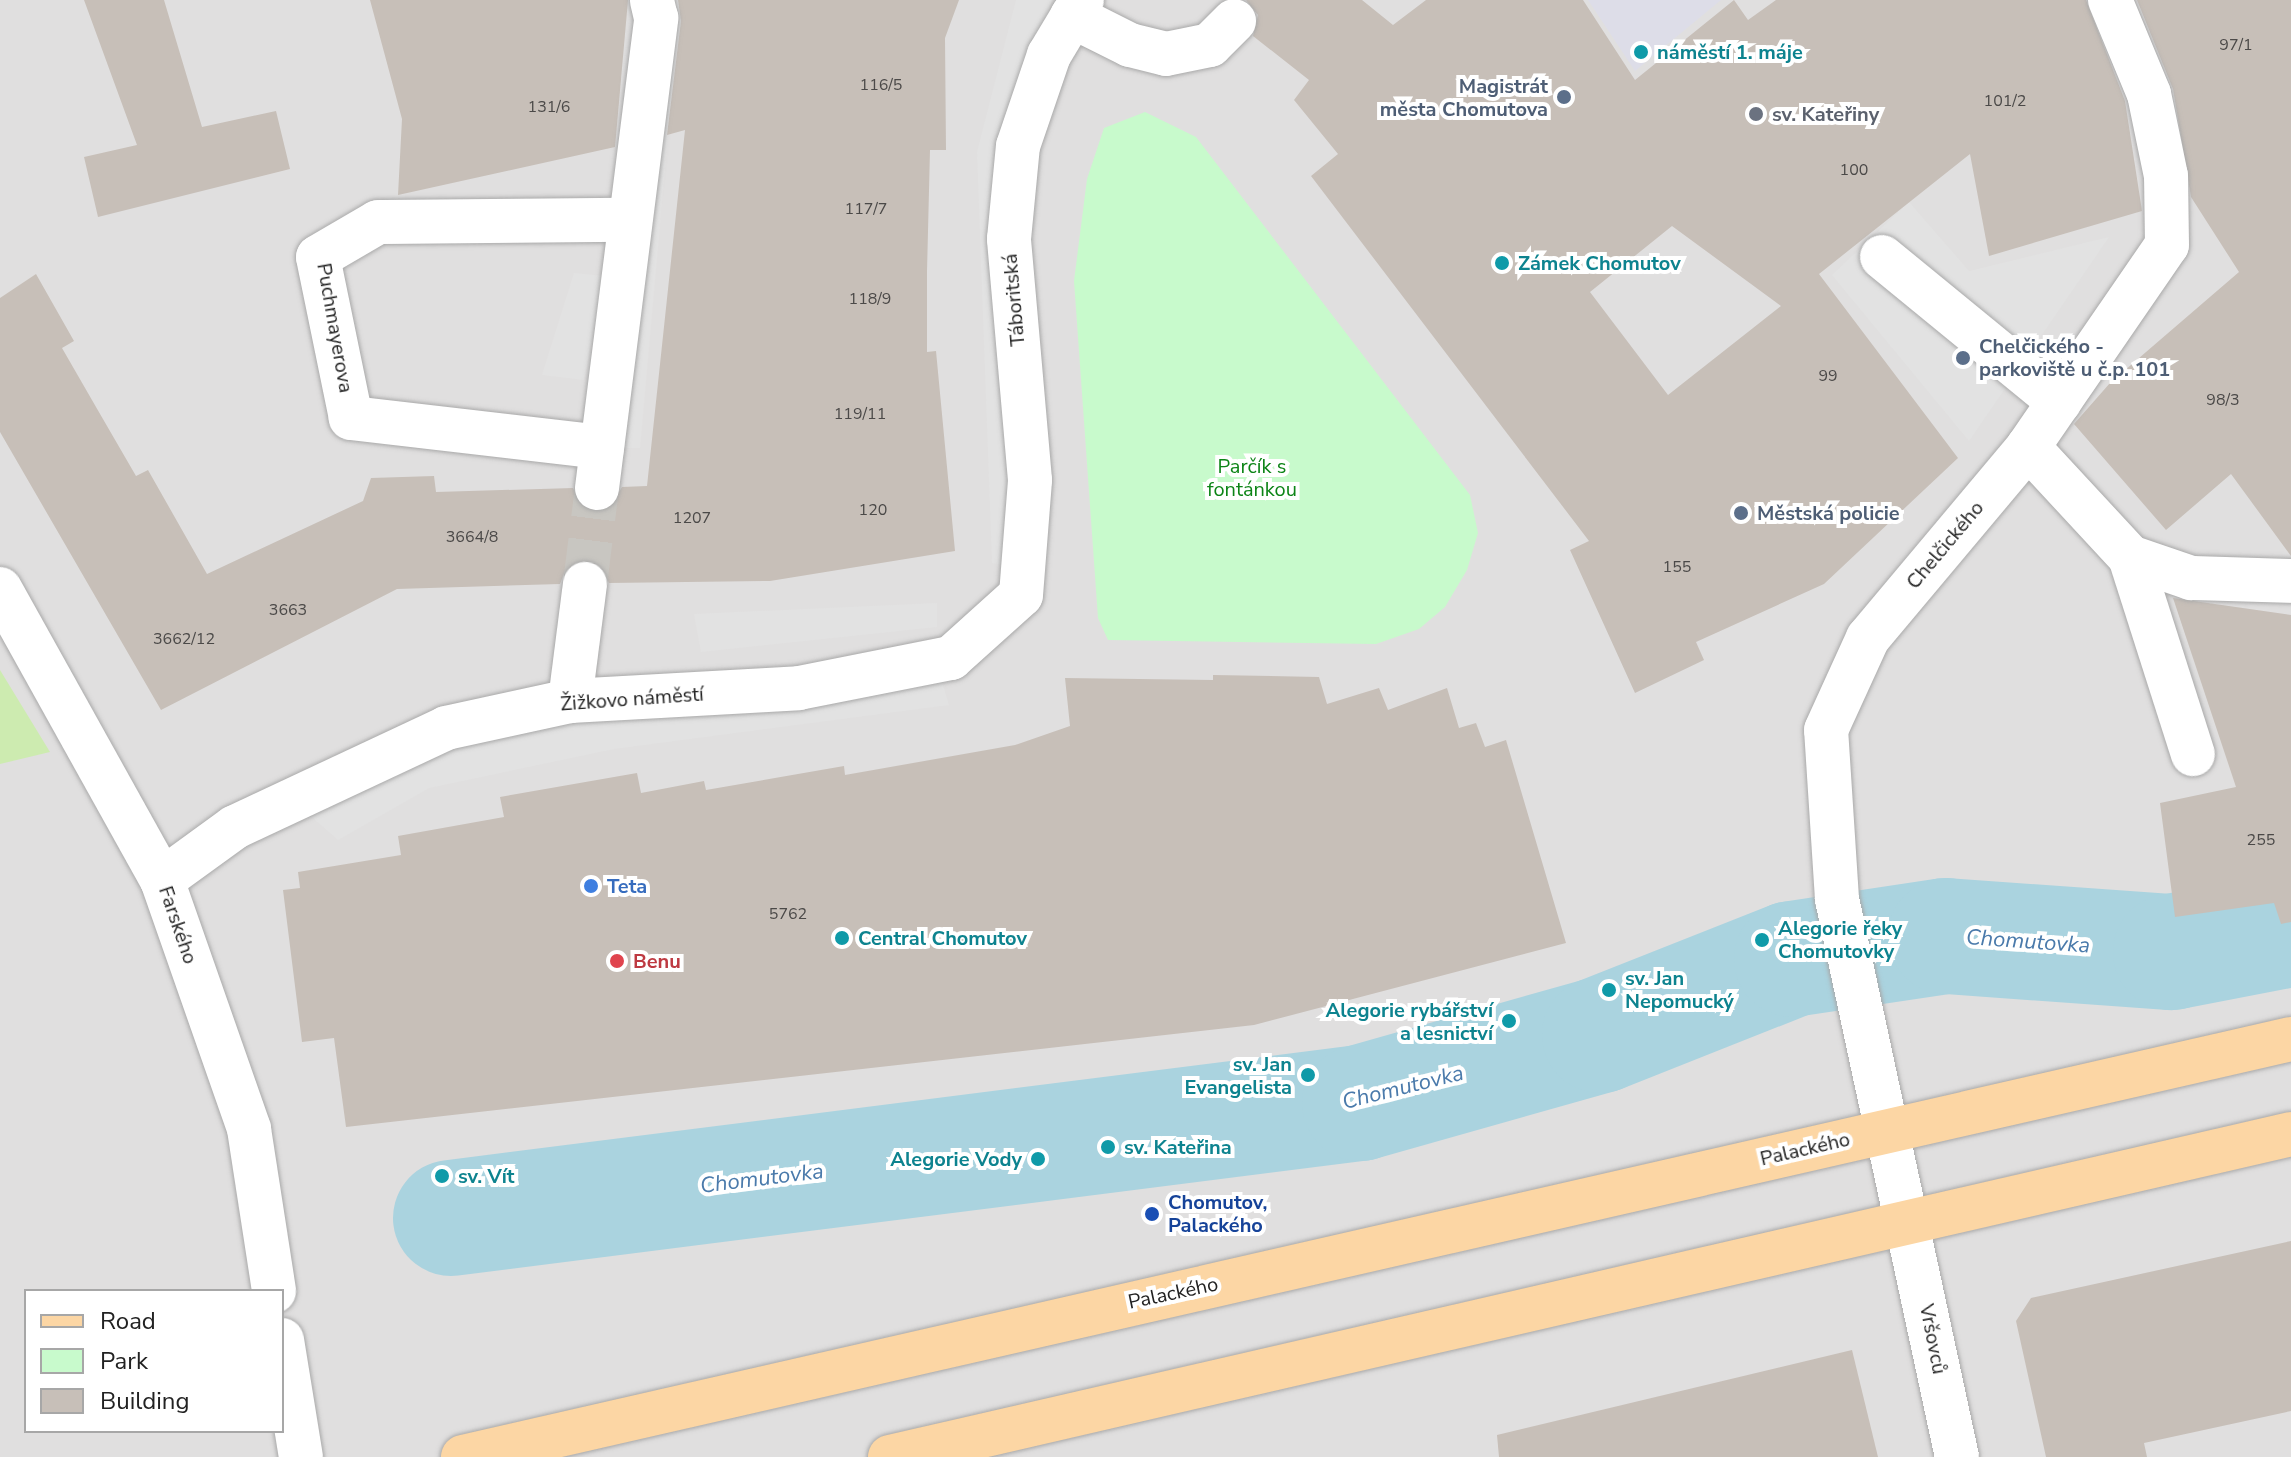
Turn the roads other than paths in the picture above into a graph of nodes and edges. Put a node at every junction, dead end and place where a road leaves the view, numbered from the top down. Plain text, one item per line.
1 (652, 0) edge
2 (2110, 0) edge
3 (1077, 8) edge
4 (1234, 21) dead end
5 (630, 220) junction
6 (1882, 257) dead end
7 (2059, 402) junction
8 (2028, 447) junction
9 (2130, 557) junction
10 (2291, 581) edge
11 (585, 584) tunnel mouth
12 (0, 589) edge
13 (1021, 595) joint
14 (570, 701) junction
15 (2193, 754) dead end
16 (162, 880) junction
17 (2291, 1039) edge
18 (1884, 1132) junction
19 (2291, 1134) edge
20 (1905, 1222) junction
21 (274, 1289) edge
22 (284, 1352) edge
23 (301, 1457) edge
24 (463, 1457) edge
25 (890, 1457) edge
26 (1957, 1457) edge

1 - 5 street, Puchmayerova
2 - 7 street, Chelčického
3 - 4 street, Táboritská
3 - 13 street, Táboritská
5 - 5 street, Puchmayerova
6 - 7 street
7 - 8 street, Chelčického
8 - 9 street
8 - 18 street, Chelčického
9 - 10 street
9 - 15 street
11 - 14 street
12 - 16 street, Farského
13 - 14 street, Žižkovo náměstí
14 - 16 street, Žižkovo náměstí
16 - 21 street, Farského
17 - 18 main road, Palackého
18 - 20 street
18 - 24 main road, Palackého
19 - 20 main road
20 - 25 main road
20 - 26 street, Vršovců
22 - 23 street

